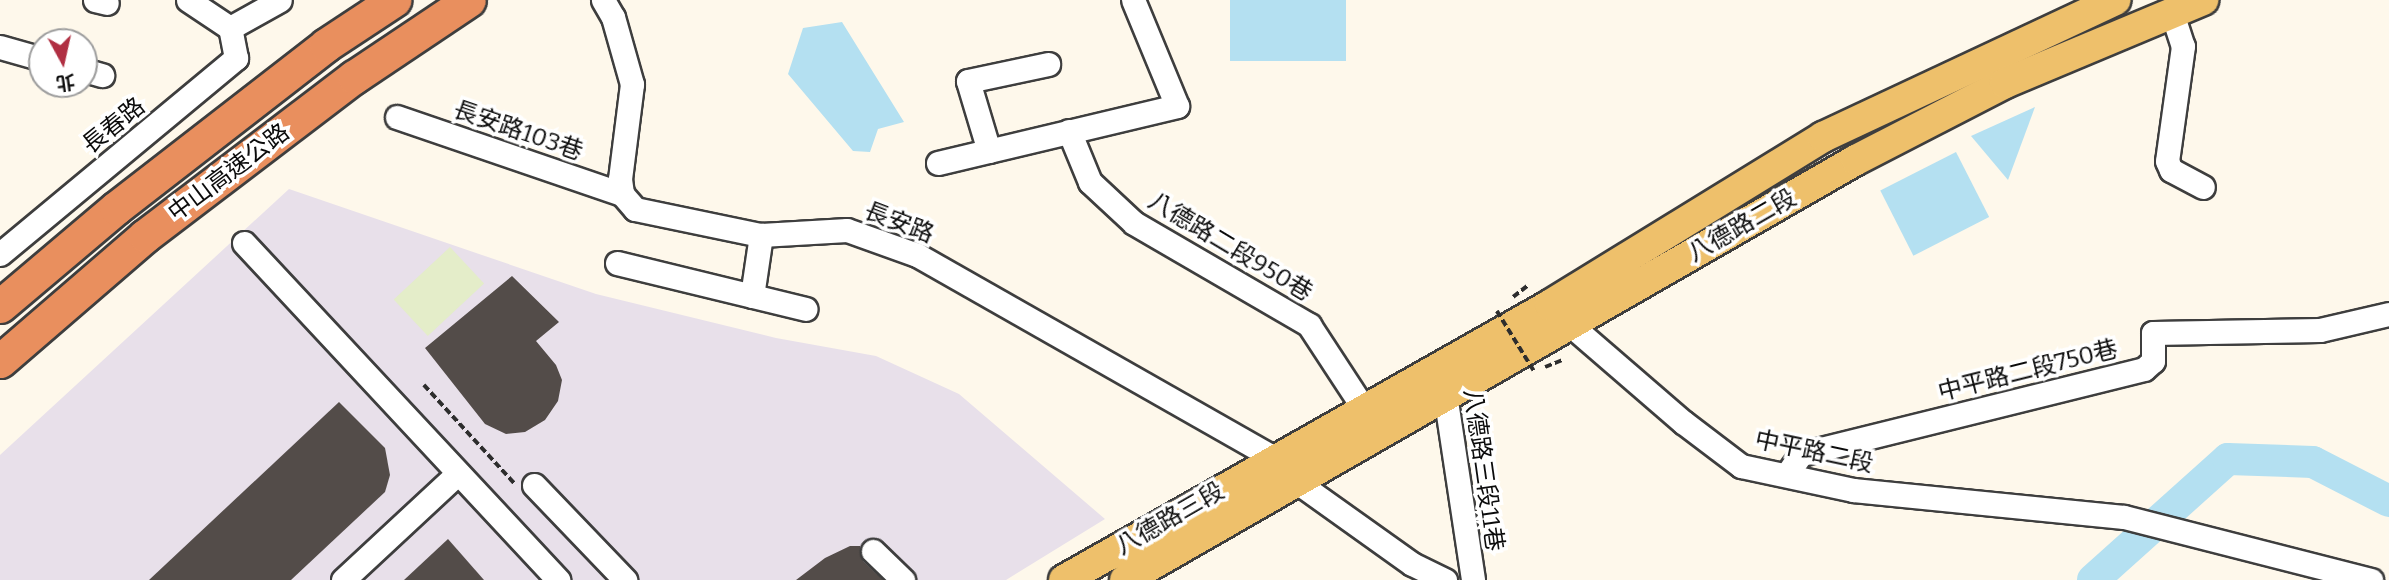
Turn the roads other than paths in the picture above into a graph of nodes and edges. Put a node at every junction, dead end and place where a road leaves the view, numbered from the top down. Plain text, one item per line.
1 (188, 0) edge
2 (279, 0) edge
3 (394, 0) edge
4 (469, 0) edge
5 (603, 0) edge
6 (1133, 0) edge
7 (2116, 0) edge
8 (2203, 0) edge
9 (2172, 13) junction
10 (230, 28) junction
11 (0, 47) edge
12 (28, 55) edge
13 (1048, 64) dead end
14 (397, 117) dead end
15 (1069, 131) junction
16 (989, 151) junction
17 (938, 163) dead end
18 (2203, 187) dead end
19 (622, 194) junction
20 (761, 234) junction
21 (244, 243) dead end
22 (0, 254) edge
23 (617, 263) dead end
24 (752, 296) junction
25 (0, 306) edge
26 (805, 309) dead end
27 (2389, 314) edge
28 (1560, 315) junction
29 (0, 361) edge
30 (1440, 368) junction
31 (1447, 398) junction
32 (1364, 409) junction
33 (1275, 458) junction
34 (458, 472) junction
35 (1787, 474) junction
36 (1297, 482) junction
37 (534, 485) dead end
38 (873, 551) dead end
39 (343, 580) edge
40 (558, 580) edge
41 (625, 580) edge
42 (903, 580) edge
43 (1064, 580) edge
44 (1125, 580) edge
45 (1445, 580) edge
46 (1473, 580) edge
47 (2371, 580) edge

1 - 10 street
2 - 10 street
3 - 25 highway, 中山高速公路
4 - 29 highway, 中山高速公路
5 - 19 street
6 - 15 street
7 - 28 main road, 八德路二段
8 - 9 main road, 八德路二段
9 - 18 street
9 - 28 main road, 八德路二段
10 - 22 street, 長春路
11 - 12 street
13 - 16 street
14 - 19 street, 長安路103巷
15 - 16 street
15 - 32 street, 八德路二段950巷
16 - 17 street
19 - 20 street, 長安路
20 - 24 street
20 - 33 street, 長安路
21 - 34 street
23 - 24 street
24 - 26 street
27 - 35 street, 中平路二段750巷
28 - 30 main road, 八德路二段
28 - 31 main road, 八德路二段
28 - 35 street, 中平路二段
30 - 31 street, 八德路三段11巷
30 - 32 main road, 八德路二段
31 - 36 main road, 八德路二段
31 - 46 street, 八德路三段11巷
32 - 33 main road, 八德路二段
33 - 36 street, 長安路
33 - 43 main road, 八德路三段
34 - 39 street
34 - 40 street
35 - 47 street, 中平路二段
36 - 44 main road, 八德路三段
36 - 45 street, 長安路
37 - 41 street
38 - 42 street

